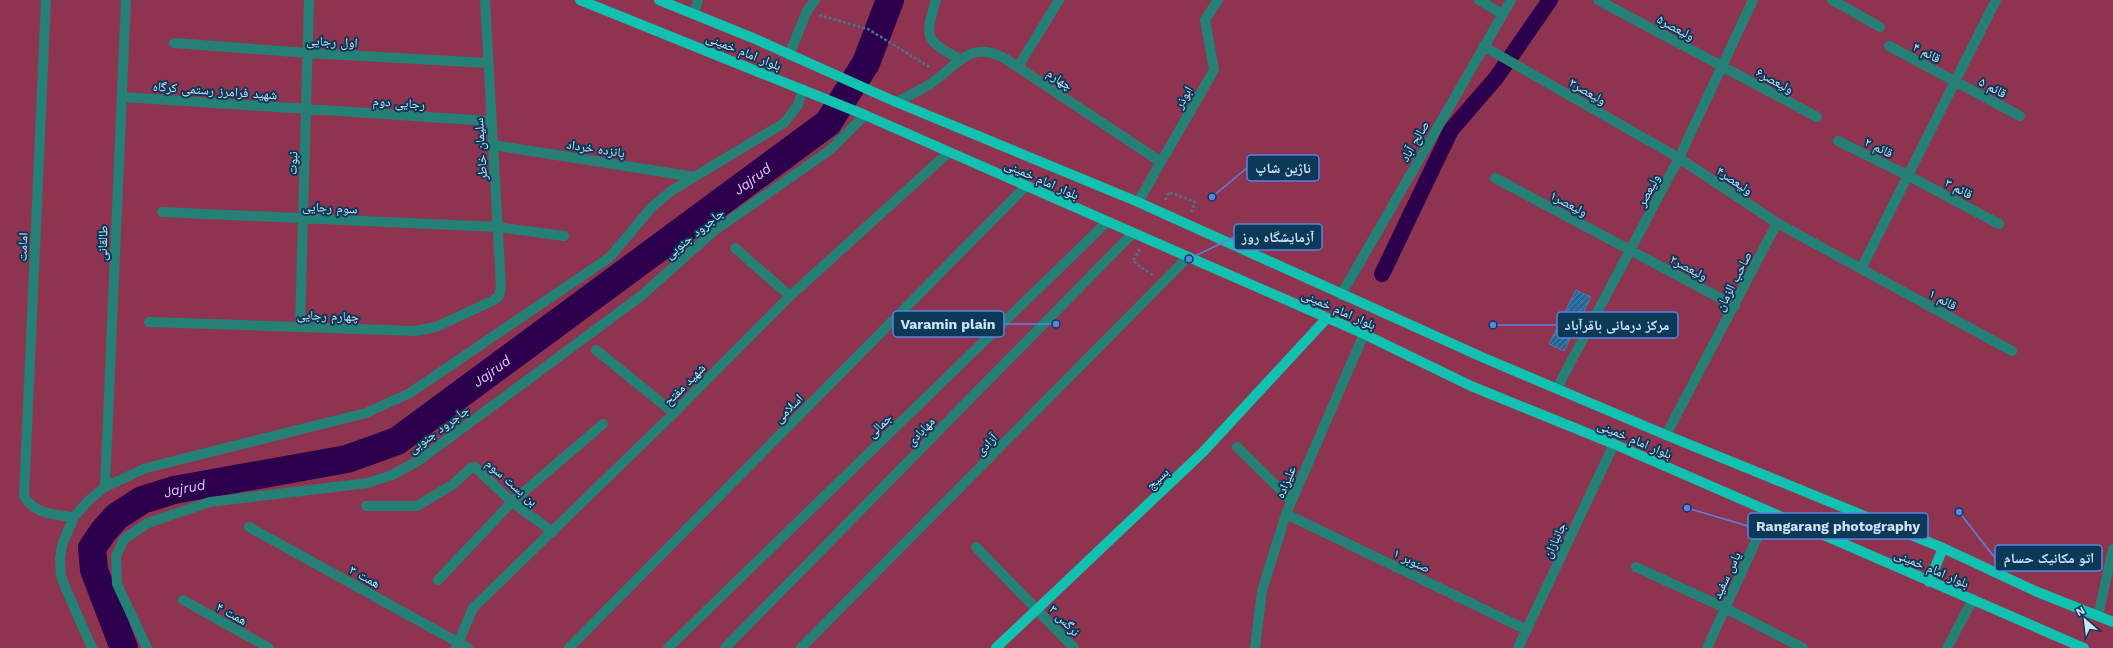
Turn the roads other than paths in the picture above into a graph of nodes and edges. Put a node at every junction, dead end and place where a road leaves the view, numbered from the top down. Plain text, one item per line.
1 (46, 0) edge
2 (126, 0) edge
3 (309, 0) edge
4 (484, 0) edge
5 (580, 0) edge
6 (659, 0) edge
7 (698, 0) edge
8 (815, 0) edge
9 (936, 0) edge
10 (1059, 0) edge
11 (1218, 0) edge
12 (1479, 0) edge
13 (1511, 0) edge
14 (1598, 0) edge
15 (1753, 0) edge
16 (1832, 0) edge
17 (1996, 0) edge
18 (694, 13) junction
19 (1502, 14) junction
20 (1880, 27) dead end
21 (174, 43) dead end
22 (1483, 46) junction
23 (1889, 46) dead end
24 (308, 53) junction
25 (790, 55) junction
26 (959, 59) junction
27 (488, 63) junction
28 (1721, 66) junction
29 (1018, 67) junction
30 (1954, 81) junction
31 (803, 89) junction
32 (122, 97) junction
33 (896, 102) junction
34 (306, 109) junction
35 (866, 115) junction
36 (2020, 116) dead end
37 (1817, 117) dead end
38 (490, 121) junction
39 (1838, 141) dead end
40 (493, 145) junction
41 (950, 152) junction
42 (1679, 158) junction
43 (1161, 162) junction
44 (1907, 175) junction
45 (695, 177) junction
46 (1495, 178) dead end
47 (1026, 186) junction
48 (1138, 202) junction
49 (162, 212) dead end
50 (303, 218) junction
51 (1107, 222) junction
52 (1777, 223) junction
53 (1999, 224) dead end
54 (497, 227) junction
55 (1133, 233) junction
56 (564, 236) dead end
57 (736, 248) dead end
58 (1631, 250) junction
59 (1188, 257) junction
60 (1861, 269) junction
61 (1341, 295) junction
62 (499, 296) joint
63 (790, 296) junction
64 (1735, 306) junction
65 (1327, 318) junction
66 (149, 322) dead end
67 (300, 327) junction
68 (1364, 334) junction
69 (596, 350) dead end
70 (2012, 351) dead end
71 (1557, 388) junction
72 (674, 413) junction
73 (603, 424) dead end
74 (1666, 436) junction
75 (1614, 444) junction
76 (1237, 447) dead end
77 (105, 487) junction
78 (1292, 500) junction
79 (512, 502) junction
80 (366, 506) dead end
81 (1769, 512) junction
82 (1286, 514) junction
83 (74, 517) junction
84 (249, 527) dead end
85 (553, 532) junction
86 (976, 547) dead end
87 (1943, 548) junction
88 (2113, 549) edge
89 (1636, 567) dead end
90 (438, 580) dead end
91 (1929, 582) junction
92 (182, 600) dead end
93 (1973, 600) junction
94 (1725, 608) junction
95 (1037, 610) junction
96 (2098, 616) junction
97 (2113, 622) edge
98 (1527, 630) junction
99 (458, 645) edge
100 (92, 648) edge
101 (147, 648) edge
102 (269, 648) edge
103 (468, 648) edge
104 (569, 648) edge
105 (668, 648) edge
106 (726, 648) edge
107 (802, 648) edge
108 (996, 648) edge
109 (1074, 648) edge
110 (1255, 648) edge
111 (1518, 648) edge
112 (1707, 648) edge
113 (1803, 648) edge
114 (1947, 648) edge
115 (2084, 648) edge

1 - 83 street, امامت
2 - 32 street, طالقانی
3 - 24 street, نبوت
4 - 27 street, سلیمان خاطر
5 - 31 main road, بلوار امام خمینی
6 - 18 main road, بلوار امام خمینی
7 - 18 street
8 - 25 street
9 - 26 street
10 - 29 street
11 - 43 street, ابوذر
12 - 19 street
13 - 19 street, صالح آباد
14 - 28 street, ولیعصر۵
15 - 28 street, ولیعصر
16 - 20 street
17 - 30 street
18 - 25 main road, بلوار امام خمینی
19 - 22 street, صالح آباد
21 - 24 street, اول رجایی
22 - 42 street, ولیعصر۳
22 - 61 street, صالح آباد
23 - 30 street, قائم ۴
24 - 27 street, اول رجایی
24 - 34 street, نبوت
25 - 33 main road, بلوار امام خمینی
26 - 29 street, چهارم
26 - 33 street, چهارم
27 - 38 street, سلیمان خاطر
28 - 37 street, ولیعصر۶
28 - 42 street, ولیعصر
29 - 43 street, چهارم
30 - 36 street, قائم ۵
30 - 44 street
31 - 35 main road, بلوار امام خمینی
31 - 45 street
32 - 34 street, شهید فرامرز رستمی کرگاه
32 - 77 street, طالقانی
33 - 48 main road, بلوار امام خمینی
34 - 38 street, رجایی دوم
34 - 50 street, نبوت
35 - 41 main road, بلوار امام خمینی
35 - 101 street, جاجرود جنوبی
38 - 40 street, سلیمان خاطر
39 - 44 street, قائم ۲
40 - 45 street, پانزده خرداد
40 - 54 street, سلیمان خاطر
41 - 47 main road, بلوار امام خمینی
41 - 63 street, شهید مفتح
42 - 52 street, ولیعصر۴
42 - 58 street, ولیعصر
43 - 48 street, ابوذر
44 - 53 street, قائم ۳
44 - 60 street
45 - 77 street
46 - 58 street, ولیعصر۱
47 - 51 main road, بلوار امام خمینی
47 - 104 street, اسلامی
48 - 61 main road, بلوار امام خمینی
49 - 50 street, سوم رجایی
50 - 54 street, سوم رجایی
50 - 67 street, نبوت
51 - 55 main road, بلوار امام خمینی
51 - 105 street, جمالی
52 - 60 street
52 - 64 street, صاحب الزمان
54 - 56 street, سوم رجایی
54 - 62 street, سلیمان خاطر
55 - 59 main road, بلوار امام خمینی
55 - 106 street, مهابادی
57 - 63 street
58 - 64 street, ولیعصر۲
58 - 71 street, ولیعصر
59 - 65 main road, بلوار امام خمینی
59 - 107 street, آزادی
60 - 70 street, قائم ۱
61 - 71 main road, بلوار امام خمینی
62 - 67 street, چهارم رجایی
63 - 72 street, شهید مفتح
64 - 74 street, صاحب الزمان
65 - 68 main road, بلوار امام خمینی
65 - 95 main road, بسیج
66 - 67 street, چهارم رجایی
68 - 75 main road, بلوار امام خمینی
68 - 78 street, علیزاده
69 - 72 street
71 - 74 main road, بلوار امام خمینی
72 - 85 street, شهید مفتح
73 - 79 street
74 - 87 main road, بلوار امام خمینی
75 - 81 main road, بلوار امام خمینی
75 - 98 street, جانبازان
76 - 78 street
77 - 83 street
78 - 82 street, علیزاده
79 - 80 street, بن بست سوم
79 - 85 street, بن بست سوم
79 - 90 street
81 - 91 main road, بلوار امام خمینی
81 - 94 street, یاس سفید
82 - 98 street, صنوبر ۱
82 - 110 street, علیزاده
83 - 100 street
84 - 99 street, همت ۳
85 - 99 street, شهید مفتح
86 - 95 street, نرگس ۳
87 - 91 main road
87 - 96 main road, بلوار امام خمینی
88 - 96 street
89 - 94 street
91 - 93 main road, بلوار امام خمینی
92 - 102 street, همت ۴
93 - 114 street
93 - 115 main road, بلوار امام خمینی
94 - 112 street, یاس سفید
94 - 113 street
95 - 108 main road, بسیج
95 - 109 street, نرگس ۳
96 - 97 main road, بلوار امام خمینی
98 - 111 street, جانبازان
99 - 103 street, همت ۳

